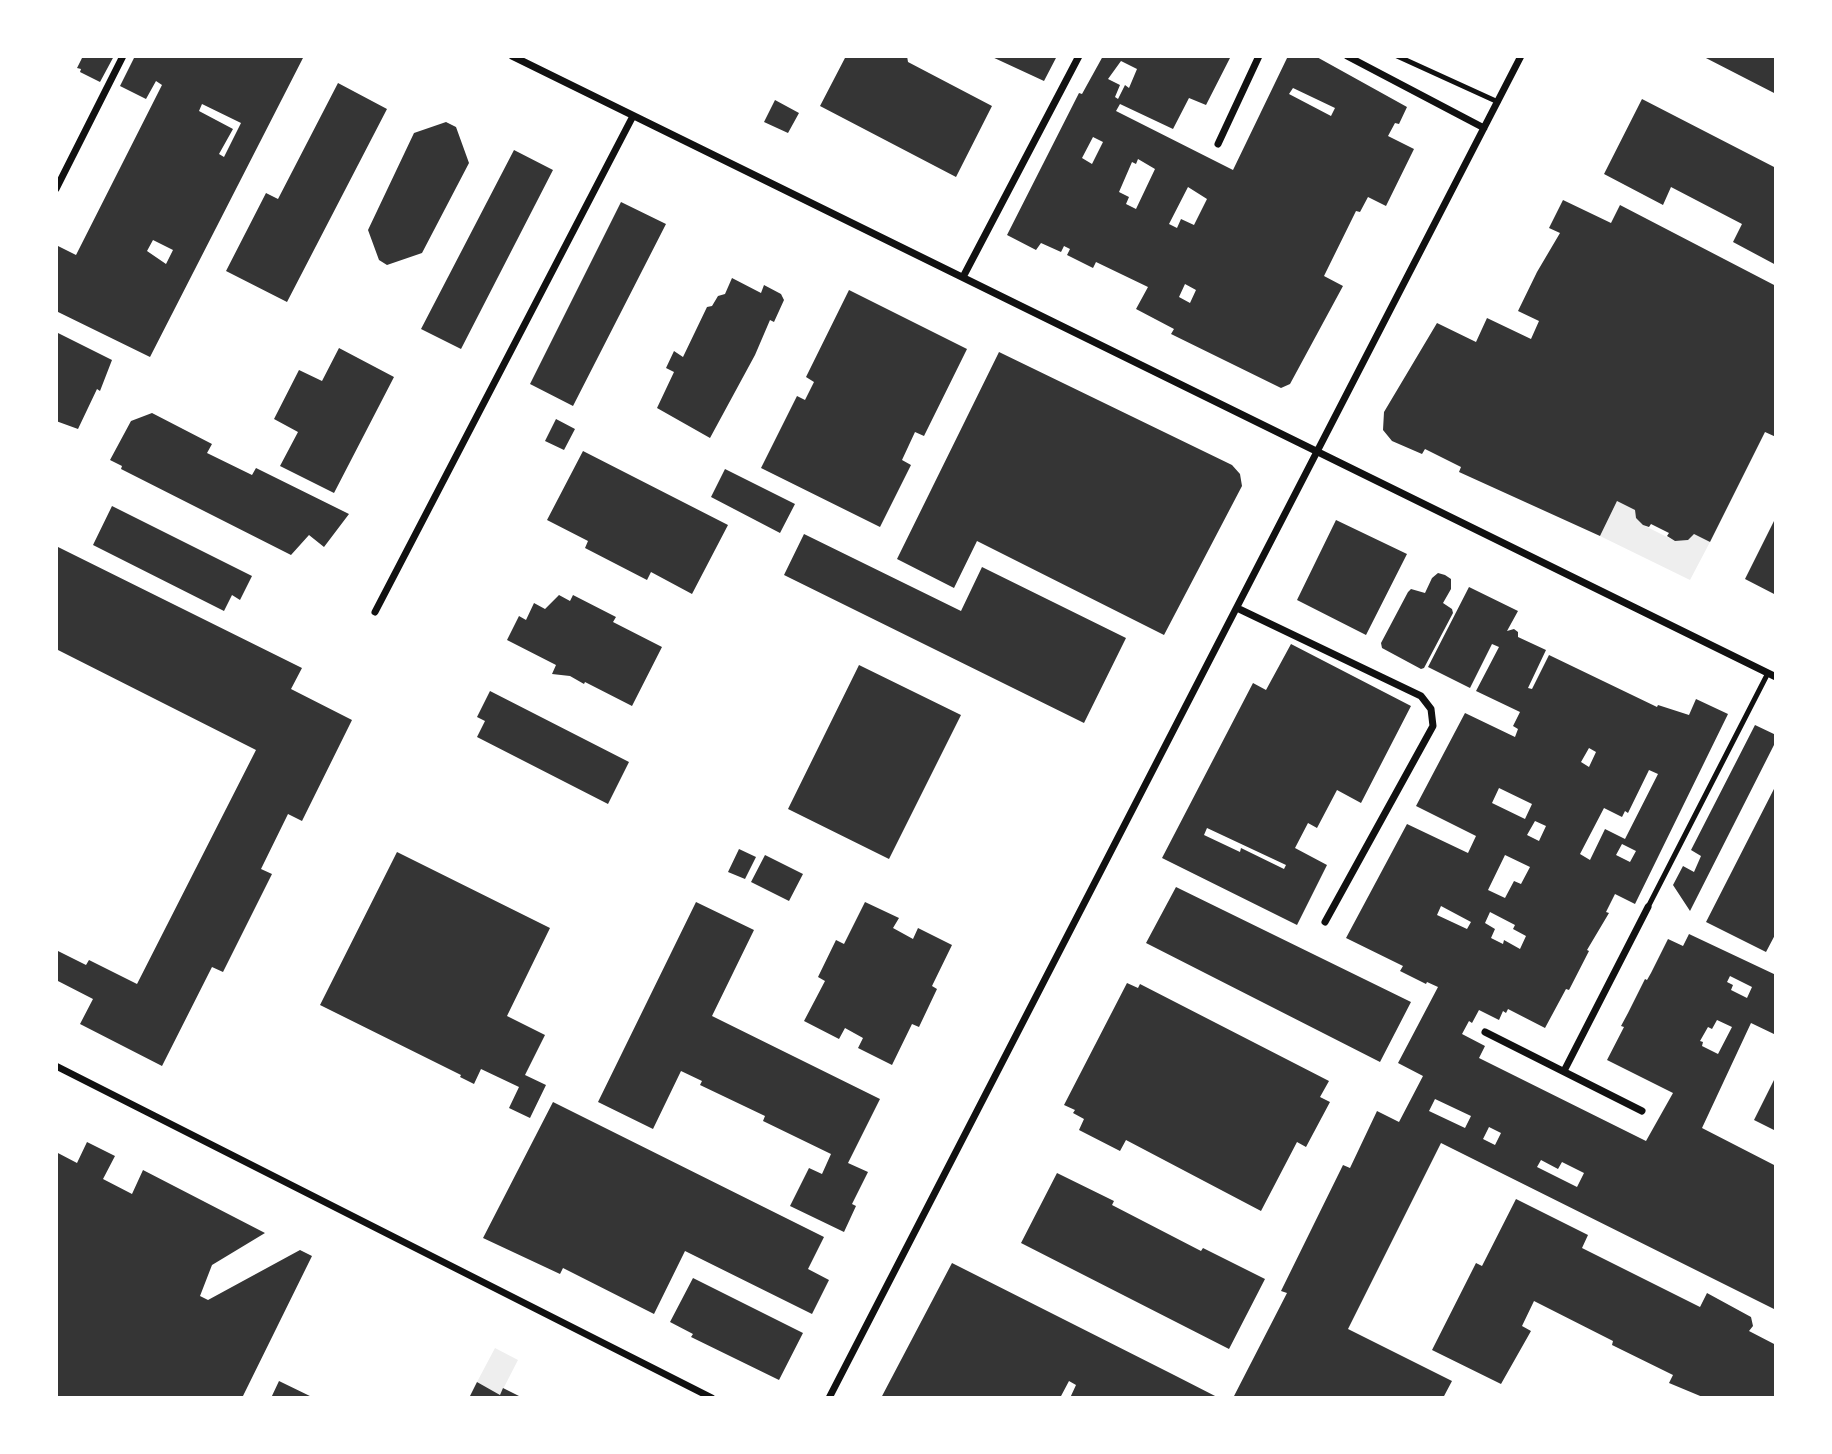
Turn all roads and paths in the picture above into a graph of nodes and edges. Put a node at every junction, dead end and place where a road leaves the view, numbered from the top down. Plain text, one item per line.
1 (122, 56) edge
2 (512, 56) edge
3 (1079, 56) edge
4 (1259, 56) edge
5 (1347, 56) edge
6 (1397, 56) edge
7 (1521, 56) edge
8 (1498, 102) junction
9 (634, 116) junction
10 (1484, 128) junction
11 (1217, 144) dead end
12 (56, 189) edge
13 (963, 277) junction
14 (1318, 452) junction
15 (1237, 608) junction
16 (375, 612) dead end
17 (1768, 673) junction
18 (1776, 677) edge
19 (1648, 906) joint
20 (1325, 922) dead end
21 (1485, 1032) dead end
22 (56, 1066) edge
23 (1564, 1071) junction
24 (1642, 1111) dead end
25 (712, 1398) edge
26 (829, 1398) edge

1 - 12 street
2 - 9 street
3 - 13 street
4 - 11 street
5 - 10 street
6 - 8 lane
7 - 8 street
8 - 10 street
9 - 13 street
9 - 16 street
10 - 14 street
13 - 14 street
14 - 15 street
14 - 17 street
15 - 20 street
15 - 26 street
17 - 18 street
17 - 19 lane
19 - 23 street
21 - 23 street
22 - 25 street
23 - 24 street

